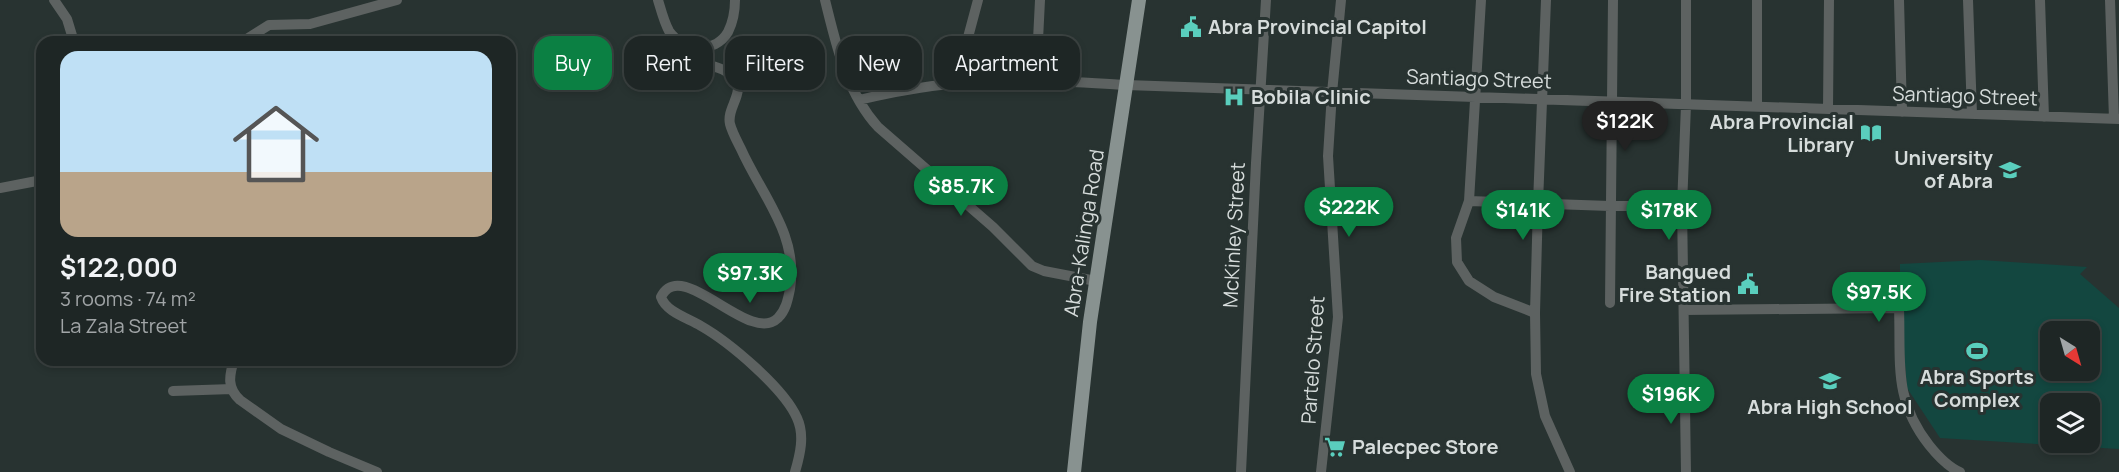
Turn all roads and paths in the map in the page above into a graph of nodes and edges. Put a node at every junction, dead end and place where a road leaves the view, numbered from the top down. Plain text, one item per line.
1 (54, 0) edge
2 (396, 0) edge
3 (658, 0) edge
4 (735, 0) edge
5 (825, 0) edge
6 (978, 0) edge
7 (1040, 0) edge
8 (1138, 0) edge
9 (1266, 0) edge
10 (1341, 0) edge
11 (1482, 0) edge
12 (1546, 0) edge
13 (1613, 0) edge
14 (1686, 0) edge
15 (1757, 0) edge
16 (1829, 0) edge
17 (1899, 0) edge
18 (1968, 0) edge
19 (2040, 0) edge
20 (2110, 0) edge
21 (72, 36) edge
22 (252, 36) edge
23 (673, 36) edge
24 (968, 36) edge
25 (1038, 36) edge
26 (713, 43) edge
27 (713, 67) edge
28 (1080, 83) edge
29 (1126, 86) junction
30 (934, 87) edge
31 (1261, 90) junction
32 (1332, 93) junction
33 (1475, 97) junction
34 (859, 100) junction
35 (1543, 100) junction
36 (1611, 102) junction
37 (1686, 105) junction
38 (1757, 107) junction
39 (1828, 109) junction
40 (1902, 112) junction
41 (1972, 114) junction
42 (2044, 117) junction
43 (2116, 119) edge
44 (36, 181) edge
45 (0, 188) edge
46 (1469, 201) junction
47 (1538, 203) junction
48 (1610, 206) junction
49 (1682, 206) junction
50 (1096, 281) junction
51 (1610, 303) dead end
52 (1684, 310) junction
53 (1535, 313) junction
54 (232, 366) edge
55 (232, 389) junction
56 (173, 391) dead end
57 (377, 472) edge
58 (795, 472) edge
59 (1074, 472) edge
60 (1241, 472) edge
61 (1321, 472) edge
62 (1570, 472) edge
63 (1686, 472) edge
64 (1960, 472) edge

1 - 21 street
2 - 22 street
3 - 23 street
4 - 26 street
5 - 34 street
6 - 24 street
7 - 25 street
8 - 29 main road, Abra-Kalinga Road
9 - 31 street, McKinley Street
10 - 32 street, Partelo Street
11 - 33 street
12 - 35 street
13 - 36 street
14 - 37 street
15 - 38 street
16 - 39 street
17 - 40 street
18 - 41 street
19 - 42 street
20 - 43 street
27 - 58 street
28 - 29 street, Santiago Street
29 - 31 street, Santiago Street
29 - 50 main road, Abra-Kalinga Road
30 - 34 street, Santiago Street
31 - 32 street, Santiago Street
31 - 60 street, McKinley Street
32 - 33 street, Santiago Street
32 - 61 street, Partelo Street
33 - 35 street, Santiago Street
33 - 46 street
34 - 50 street
35 - 36 street, Santiago Street
35 - 47 street
36 - 37 street, Santiago Street
36 - 48 street
37 - 38 street, Santiago Street
37 - 49 street
38 - 39 street, Santiago Street
39 - 40 street, Santiago Street
40 - 41 street, Santiago Street
41 - 42 street, Santiago Street
42 - 43 street, Santiago Street
44 - 45 street
46 - 47 street
46 - 53 street
47 - 48 street
47 - 53 street
48 - 49 street
48 - 51 street
49 - 52 street
50 - 59 main road, Abra-Kalinga Road
52 - 63 street
52 - 64 street
53 - 62 street
54 - 55 street
55 - 56 street
55 - 57 street

